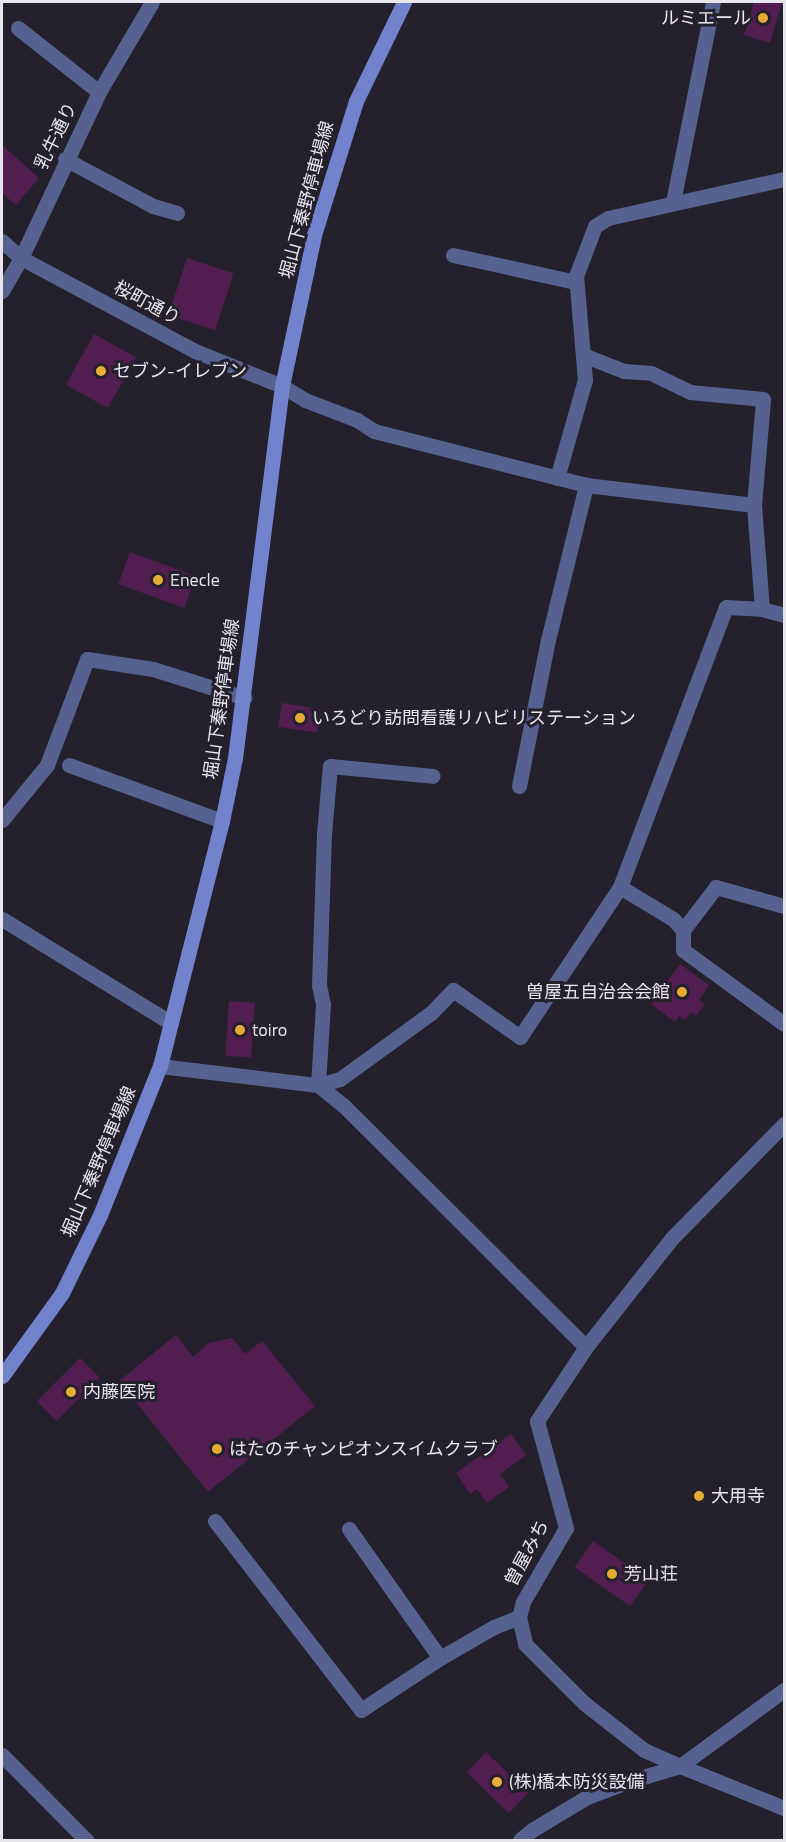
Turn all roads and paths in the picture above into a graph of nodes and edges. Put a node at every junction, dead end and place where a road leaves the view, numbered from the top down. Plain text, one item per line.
1 (152, 2) edge
2 (405, 2) edge
3 (713, 2) edge
4 (18, 28) dead end
5 (99, 92) junction
6 (65, 159) junction
7 (784, 179) edge
8 (673, 202) junction
9 (177, 213) dead end
10 (2, 241) edge
11 (453, 255) dead end
12 (21, 258) junction
13 (576, 282) junction
14 (2, 291) edge
15 (583, 355) junction
16 (282, 386) junction
17 (557, 478) junction
18 (585, 485) junction
19 (754, 505) junction
20 (762, 609) junction
21 (784, 615) edge
22 (245, 698) junction
23 (69, 765) dead end
24 (433, 776) dead end
25 (519, 786) dead end
26 (2, 820) edge
27 (222, 821) junction
28 (620, 887) junction
29 (784, 906) edge
30 (2, 919) edge
31 (682, 930) junction
32 (171, 1023) junction
33 (784, 1024) edge
34 (160, 1066) junction
35 (318, 1085) junction
36 (784, 1124) edge
37 (586, 1347) junction
38 (2, 1376) edge
39 (215, 1521) dead end
40 (349, 1529) dead end
41 (519, 1617) junction
42 (440, 1658) junction
43 (784, 1690) edge
44 (2, 1755) edge
45 (680, 1766) junction
46 (784, 1808) edge
47 (86, 1840) edge
48 (520, 1840) edge

1 - 5 street, 乳牛通り
2 - 16 main road, 堀山下秦野停車場線
3 - 8 street
4 - 5 street
5 - 6 street, 乳牛通り
6 - 9 street
6 - 12 street, 乳牛通り
7 - 8 street
8 - 13 street
10 - 12 street, 桜町通り
11 - 13 street
12 - 14 street, 乳牛通り
12 - 16 street, 桜町通り
13 - 15 street
15 - 17 street
15 - 19 street
16 - 17 street, 桜町通り
16 - 22 main road, 堀山下秦野停車場線
17 - 18 street, 桜町通り
18 - 19 street, 桜町通り
18 - 25 street
19 - 20 street
20 - 21 street
20 - 28 street
22 - 26 street
22 - 27 main road, 堀山下秦野停車場線
23 - 27 street
24 - 35 street
27 - 32 main road, 堀山下秦野停車場線
28 - 31 street
28 - 35 street
29 - 31 street
30 - 32 street
31 - 33 street
32 - 34 main road, 堀山下秦野停車場線
34 - 35 street
34 - 38 main road, 堀山下秦野停車場線
35 - 37 street
36 - 37 street, 曽屋みち
37 - 41 street, 曽屋みち
39 - 42 street
40 - 42 street
41 - 42 street
41 - 45 street
43 - 45 street
44 - 47 street
45 - 46 street
45 - 48 street

